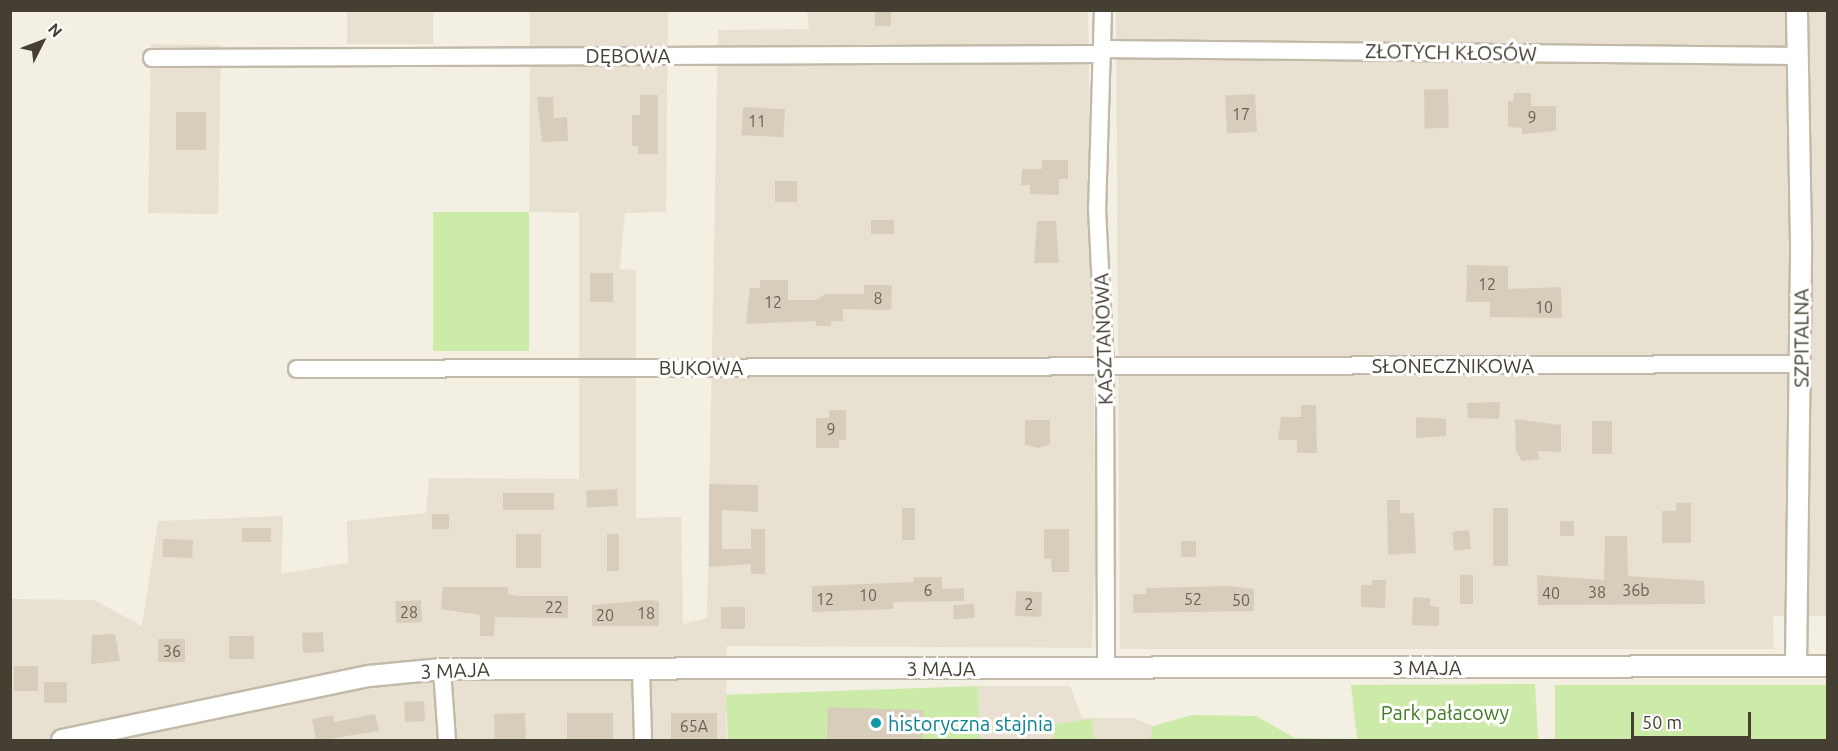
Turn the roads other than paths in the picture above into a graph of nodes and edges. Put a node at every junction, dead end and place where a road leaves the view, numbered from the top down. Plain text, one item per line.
1 (1103, 10) edge
2 (1797, 10) edge
3 (1103, 51) junction
4 (1799, 56) junction
5 (152, 57) dead end
6 (1801, 364) junction
7 (1105, 365) junction
8 (297, 369) dead end
9 (1796, 666) junction
10 (1827, 666) edge
11 (1106, 667) junction
12 (641, 668) junction
13 (442, 669) junction
14 (62, 741) edge
15 (447, 741) edge
16 (643, 741) edge

1 - 3 street, KASZTANOWA
2 - 4 street, SZPITALNA
3 - 4 street, ZŁOTYCH KŁOSÓW
3 - 5 street, DĘBOWA
3 - 7 street, KASZTANOWA
4 - 6 street, SZPITALNA
6 - 7 street, SŁONECZNIKOWA
6 - 9 street, SZPITALNA
7 - 8 street, BUKOWA
7 - 11 street, KASZTANOWA
9 - 10 street, 3 MAJA
9 - 11 street, 3 MAJA
11 - 12 street, 3 MAJA
12 - 13 street, 3 MAJA
12 - 16 street
13 - 14 street, 3 MAJA
13 - 15 street

